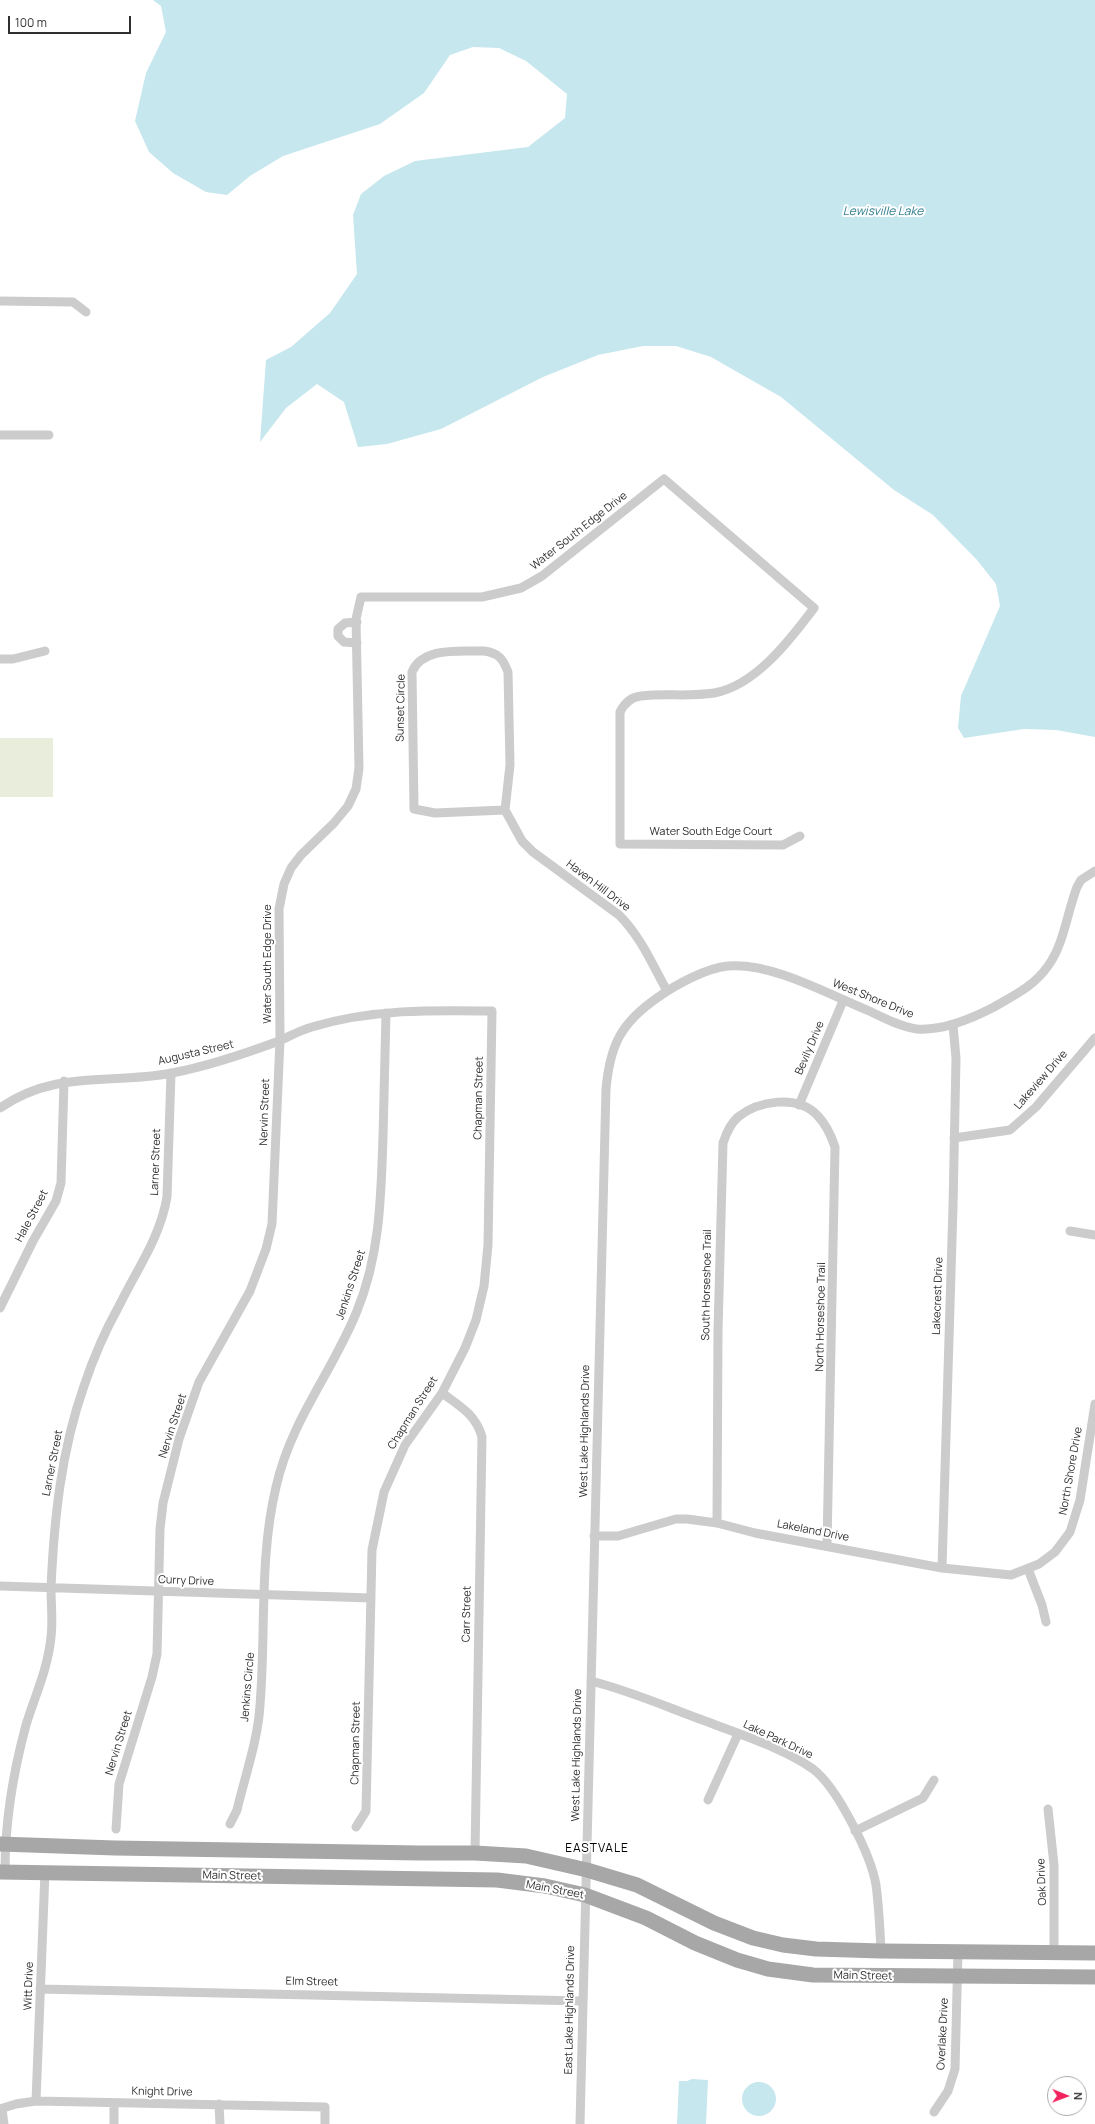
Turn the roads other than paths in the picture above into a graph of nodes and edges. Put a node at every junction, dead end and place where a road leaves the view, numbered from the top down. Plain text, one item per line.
1 (0, 301) edge
2 (86, 312) dead end
3 (0, 435) edge
4 (49, 435) dead end
5 (356, 622) junction
6 (357, 643) junction
7 (45, 651) dead end
8 (0, 659) edge
9 (505, 810) junction
10 (800, 836) dead end
11 (620, 844) joint
12 (1095, 871) edge
13 (667, 991) junction
14 (844, 1001) junction
15 (492, 1011) joint
16 (386, 1013) junction
17 (953, 1025) junction
18 (1095, 1038) edge
19 (280, 1040) junction
20 (171, 1073) junction
21 (64, 1081) junction
22 (799, 1105) junction
23 (0, 1108) edge
24 (954, 1138) junction
25 (1070, 1231) dead end
26 (1095, 1235) edge
27 (0, 1308) edge
28 (442, 1393) junction
29 (1095, 1404) edge
30 (717, 1523) junction
31 (594, 1536) junction
32 (827, 1545) junction
33 (942, 1568) junction
34 (1028, 1569) junction
35 (0, 1586) edge
36 (52, 1588) junction
37 (158, 1592) junction
38 (265, 1595) junction
39 (371, 1598) junction
40 (1046, 1622) dead end
41 (590, 1681) junction
42 (738, 1734) junction
43 (934, 1780) dead end
44 (708, 1800) dead end
45 (1048, 1809) dead end
46 (230, 1824) dead end
47 (356, 1827) dead end
48 (116, 1829) dead end
49 (855, 1831) junction
50 (2, 1844) edge
51 (475, 1853) junction
52 (587, 1870) junction
53 (2, 1871) edge
54 (45, 1872) junction
55 (585, 1896) junction
56 (881, 1951) junction
57 (958, 1952) junction
58 (1054, 1953) junction
59 (1095, 1953) edge
60 (958, 1977) junction
61 (1095, 1977) edge
62 (40, 1989) junction
63 (582, 2001) junction
64 (36, 2101) junction
65 (114, 2103) junction
66 (219, 2104) junction
67 (1, 2109) edge
68 (934, 2112) dead end
69 (4, 2124) edge
70 (114, 2124) edge
71 (220, 2124) edge
72 (325, 2124) edge
73 (580, 2124) edge

1 - 2 street
3 - 4 street
5 - 6 street, Water South Edge Drive
5 - 6 street
5 - 11 street, Water South Edge Drive
6 - 19 street, Water South Edge Drive
7 - 8 street
9 - 9 street, Sunset Circle
9 - 13 street, Haven Hill Drive
10 - 11 street, Water South Edge Court
12 - 17 street, West Shore Drive
13 - 14 street, West Shore Drive
13 - 31 street, West Lake Highlands Drive
14 - 17 street, West Shore Drive
14 - 22 street, Bevily Drive
15 - 16 street, Augusta Street
15 - 28 street, Chapman Street
16 - 19 street, Augusta Street
16 - 38 street, Jenkins Street
17 - 24 street, Lakecrest Drive
18 - 24 street, Lakeview Drive
19 - 20 street, Augusta Street
19 - 37 street, Nervin Street
20 - 21 street, Augusta Street
20 - 36 street, Larner Street
21 - 23 street, Augusta Street
21 - 27 street, Hale Street
22 - 30 street, South Horseshoe Trail
22 - 32 street, North Horseshoe Trail
24 - 33 street, Lakecrest Drive
25 - 26 street
28 - 39 street, Chapman Street
28 - 51 street, Carr Street
29 - 34 street, North Shore Drive
30 - 31 street, Lakeland Drive
30 - 32 street, Lakeland Drive
31 - 41 street, West Lake Highlands Drive
32 - 33 street, Lakeland Drive
33 - 34 street, Lakeland Drive
34 - 40 street
35 - 36 street, Curry Drive
36 - 37 street, Curry Drive
36 - 50 street, Larner Street
37 - 38 street, Curry Drive
37 - 48 street, Nervin Street
38 - 39 street, Curry Drive
38 - 46 street, Jenkins Circle
39 - 47 street, Chapman Street
41 - 42 street, Lake Park Drive
41 - 52 street, West Lake Highlands Drive
42 - 44 street
42 - 49 street, Lake Park Drive
43 - 49 street
45 - 58 street, Oak Drive
49 - 56 street, Lake Park Drive
50 - 51 main road
50 - 53 street, Larner Street
51 - 52 main road
52 - 55 street, West Lake Highlands Drive
52 - 56 main road
53 - 54 main road, Main Street
54 - 55 main road, Main Street
54 - 62 street, Witt Drive
55 - 60 main road, Main Street
55 - 63 street, East Lake Highlands Drive
56 - 57 main road
57 - 58 main road
57 - 60 street, Overlake Drive
58 - 59 main road
60 - 61 main road, Main Street
60 - 68 street, Overlake Drive
62 - 63 street, Elm Street
62 - 64 street, Witt Drive
63 - 73 street, East Lake Highlands Drive
64 - 65 street, Knight Drive
64 - 67 street, Knight Drive
65 - 66 street, Knight Drive
65 - 70 street
66 - 71 street
66 - 72 street, Knight Drive
67 - 69 street

